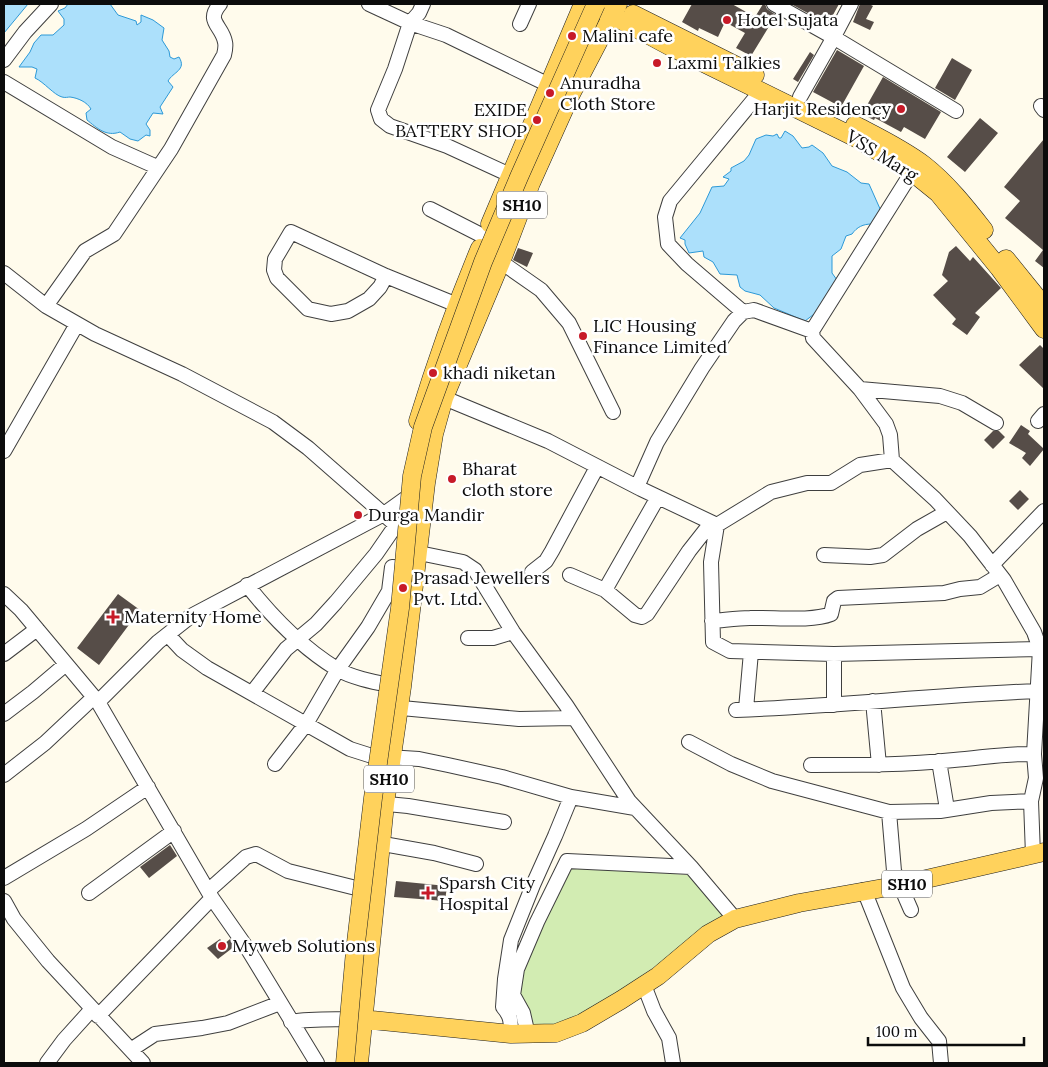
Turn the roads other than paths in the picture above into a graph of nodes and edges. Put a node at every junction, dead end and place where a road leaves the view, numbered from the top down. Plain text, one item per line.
1 (50, 4) edge
2 (220, 4) edge
3 (369, 4) edge
4 (423, 4) edge
5 (529, 4) edge
6 (584, 4) edge
7 (591, 4) edge
8 (596, 4) edge
9 (774, 4) edge
10 (850, 4) edge
11 (615, 7) edge
12 (410, 23) junction
13 (520, 24) dead end
14 (833, 37) junction
15 (4, 60) edge
16 (4, 82) edge
17 (550, 85) junction
18 (761, 91) junction
19 (800, 97) junction
20 (956, 111) dead end
21 (157, 167) junction
22 (912, 172) junction
23 (510, 174) junction
24 (942, 190) junction
25 (430, 209) dead end
26 (965, 215) junction
27 (485, 237) junction
28 (501, 262) junction
29 (4, 273) edge
30 (386, 276) junction
31 (456, 304) junction
32 (46, 306) junction
33 (1044, 306) edge
34 (743, 312) junction
35 (479, 314) junction
36 (77, 324) junction
37 (1044, 329) edge
38 (812, 331) junction
39 (860, 389) junction
40 (426, 390) junction
41 (444, 398) junction
42 (613, 412) dead end
43 (996, 423) dead end
44 (4, 451) edge
45 (892, 460) junction
46 (597, 467) junction
47 (426, 483) junction
48 (637, 487) junction
49 (658, 498) junction
50 (402, 500) junction
51 (1044, 511) edge
52 (947, 512) junction
53 (384, 514) junction
54 (714, 524) junction
55 (398, 527) junction
56 (418, 554) junction
57 (824, 554) dead end
58 (398, 567) junction
59 (996, 570) junction
60 (532, 572) dead end
61 (570, 575) dead end
62 (248, 586) junction
63 (605, 590) junction
64 (4, 594) edge
65 (712, 621) junction
66 (37, 629) junction
67 (513, 632) junction
68 (168, 635) junction
69 (468, 638) dead end
70 (297, 641) junction
71 (1040, 649) junction
72 (751, 652) junction
73 (4, 654) edge
74 (834, 654) junction
75 (66, 664) junction
76 (338, 669) junction
77 (383, 684) junction
78 (402, 687) junction
79 (252, 693) junction
80 (1041, 693) edge
81 (96, 700) junction
82 (874, 701) junction
83 (834, 705) junction
84 (380, 706) junction
85 (400, 708) junction
86 (4, 714) edge
87 (574, 718) junction
88 (306, 724) junction
89 (689, 742) dead end
90 (1034, 754) junction
91 (372, 756) junction
92 (392, 757) junction
93 (940, 761) junction
94 (276, 764) dead end
95 (811, 765) dead end
96 (880, 765) junction
97 (4, 775) edge
98 (148, 787) junction
99 (570, 797) junction
100 (1031, 801) junction
101 (366, 802) junction
102 (385, 804) junction
103 (635, 808) junction
104 (947, 809) junction
105 (890, 812) junction
106 (504, 822) dead end
107 (174, 831) junction
108 (361, 841) junction
109 (381, 843) junction
110 (1038, 854) edge
111 (476, 864) dead end
112 (691, 867) junction
113 (4, 878) edge
114 (900, 886) junction
115 (355, 887) junction
116 (864, 890) junction
117 (89, 893) dead end
118 (377, 893) junction
119 (210, 894) junction
120 (4, 901) edge
121 (911, 910) dead end
122 (739, 918) junction
123 (14, 919) junction
124 (4, 928) edge
125 (644, 985) junction
126 (280, 1003) junction
127 (95, 1012) junction
128 (362, 1019) junction
129 (341, 1020) junction
130 (292, 1022) junction
131 (520, 1034) junction
132 (132, 1049) junction
133 (47, 1063) edge
134 (143, 1063) edge
135 (317, 1063) edge
136 (337, 1063) edge
137 (345, 1063) edge
138 (359, 1063) edge
139 (673, 1063) edge
140 (942, 1063) edge

1 - 15 street
2 - 21 street
3 - 12 street
4 - 12 street
5 - 13 street
6 - 17 main road
7 - 11 main road, VSS Marg
8 - 137 main road, bridge
9 - 14 street
10 - 14 street
11 - 18 main road, VSS Marg
11 - 19 main road
11 - 28 main road, SH10
12 - 17 street
12 - 23 street
14 - 19 street
14 - 20 street
16 - 21 street
17 - 23 main road
18 - 22 main road, VSS Marg
18 - 34 street
19 - 24 main road
21 - 32 street
22 - 24 main road, VSS Marg
22 - 38 street
23 - 27 main road
24 - 26 main road, VSS Marg
25 - 27 street
26 - 33 main road
26 - 37 main road, VSS Marg
27 - 31 main road
28 - 35 main road, SH10
28 - 42 street
29 - 32 street
30 - 30 street
30 - 31 street
31 - 35 street
31 - 40 main road
32 - 36 street
34 - 38 street
34 - 48 street
35 - 41 main road, SH10
36 - 44 street
36 - 53 street
38 - 39 street
39 - 43 street
39 - 45 street
40 - 41 street
40 - 50 main road
41 - 46 street
41 - 47 main road, SH10
45 - 52 street
45 - 54 street
46 - 48 street
46 - 60 street
47 - 50 street
47 - 56 main road, SH10
48 - 49 street
49 - 54 street
49 - 63 street
50 - 53 street
50 - 55 main road
51 - 59 street
52 - 57 street
52 - 59 street
53 - 55 street
53 - 62 street
54 - 63 street
54 - 65 street
55 - 56 street
55 - 58 main road
55 - 70 street
56 - 58 street
56 - 67 street
56 - 78 main road, SH10
58 - 76 street
58 - 77 main road
59 - 65 street
59 - 71 street
61 - 63 street
62 - 68 street
62 - 70 street
64 - 66 street
65 - 72 street
66 - 73 street
66 - 75 street
67 - 69 street
67 - 87 street
68 - 79 street
68 - 81 street
70 - 76 street
70 - 79 street
71 - 74 street
71 - 80 street
72 - 74 street
72 - 83 street
74 - 83 street
75 - 81 street
75 - 86 street
76 - 77 street
76 - 88 street
77 - 78 street
77 - 84 main road
78 - 85 main road, SH10
79 - 88 street
80 - 82 street
80 - 90 street
81 - 97 street
81 - 98 street
82 - 83 street
82 - 96 street
84 - 85 street
84 - 91 main road
85 - 87 street
85 - 92 main road, SH10
87 - 103 street
88 - 91 street
88 - 94 street
89 - 105 street
90 - 93 street
90 - 100 street
91 - 92 street
91 - 101 main road
92 - 99 street
92 - 102 main road, SH10
93 - 96 street
93 - 104 street
95 - 96 street
98 - 107 street
98 - 113 street
99 - 103 street
99 - 131 street
100 - 104 street
100 - 110 street
101 - 102 street
101 - 108 main road
102 - 106 street
102 - 109 main road, SH10
103 - 112 street
104 - 105 street
105 - 114 street
107 - 117 street
107 - 119 street
108 - 109 street
108 - 115 main road
109 - 111 street
109 - 118 main road, SH10
110 - 114 main road, SH10
112 - 122 street
112 - 131 street
114 - 116 main road, SH10
114 - 121 street
115 - 118 street
115 - 119 street
115 - 129 main road
116 - 122 main road, SH10
116 - 140 street
118 - 128 main road, SH10
119 - 126 street
119 - 127 street
120 - 123 street
122 - 125 main road, SH10
123 - 124 street
123 - 127 street
125 - 131 main road, SH10
125 - 139 street
126 - 130 street
126 - 132 street
127 - 132 street
127 - 133 street
128 - 129 street
128 - 131 main road, SH10
128 - 138 main road
129 - 130 street
129 - 136 main road
130 - 135 street
132 - 134 street

